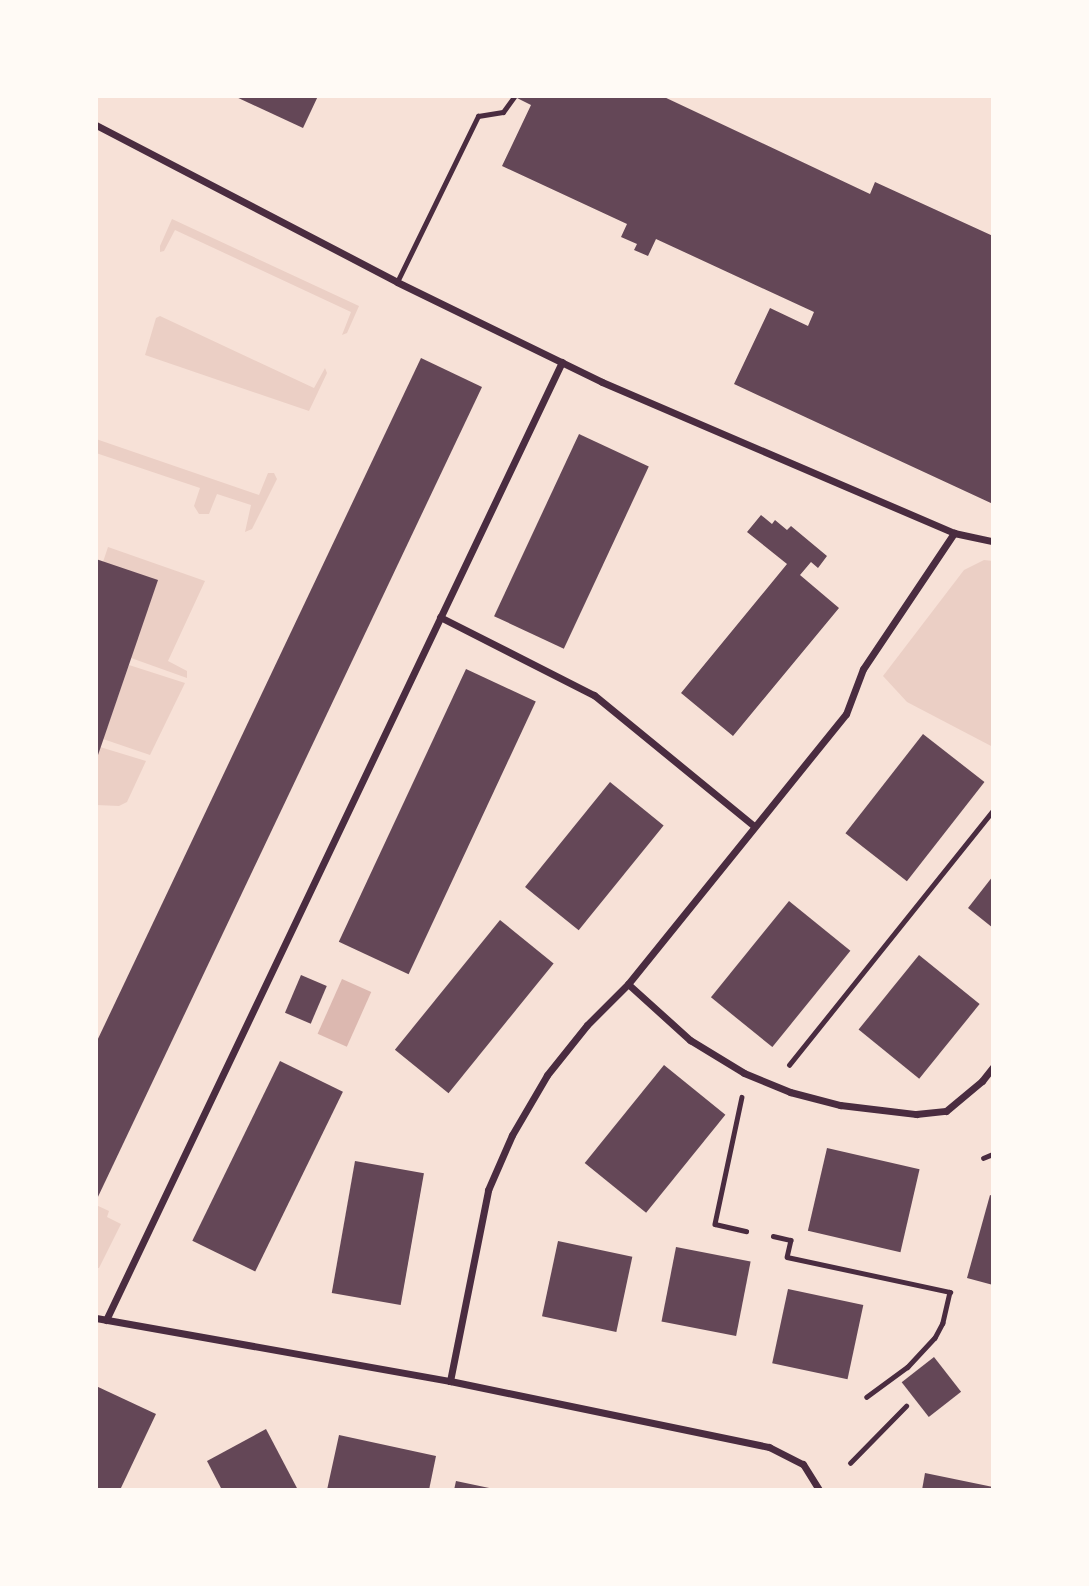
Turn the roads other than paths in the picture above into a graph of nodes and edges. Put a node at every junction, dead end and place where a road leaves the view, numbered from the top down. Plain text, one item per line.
1 (514, 97) edge
2 (96, 125) edge
3 (397, 282) junction
4 (562, 362) junction
5 (954, 533) junction
6 (993, 541) edge
7 (440, 617) junction
8 (753, 825) junction
9 (628, 984) junction
10 (993, 1066) edge
11 (96, 1318) edge
12 (106, 1320) junction
13 (450, 1381) junction
14 (819, 1490) edge

1 - 3 lane
2 - 3 street
3 - 4 street
4 - 5 street
4 - 7 street
5 - 6 street
5 - 8 street
7 - 8 street
7 - 12 street
8 - 9 street
9 - 10 street
9 - 13 street
11 - 12 street
12 - 13 street
13 - 14 street

